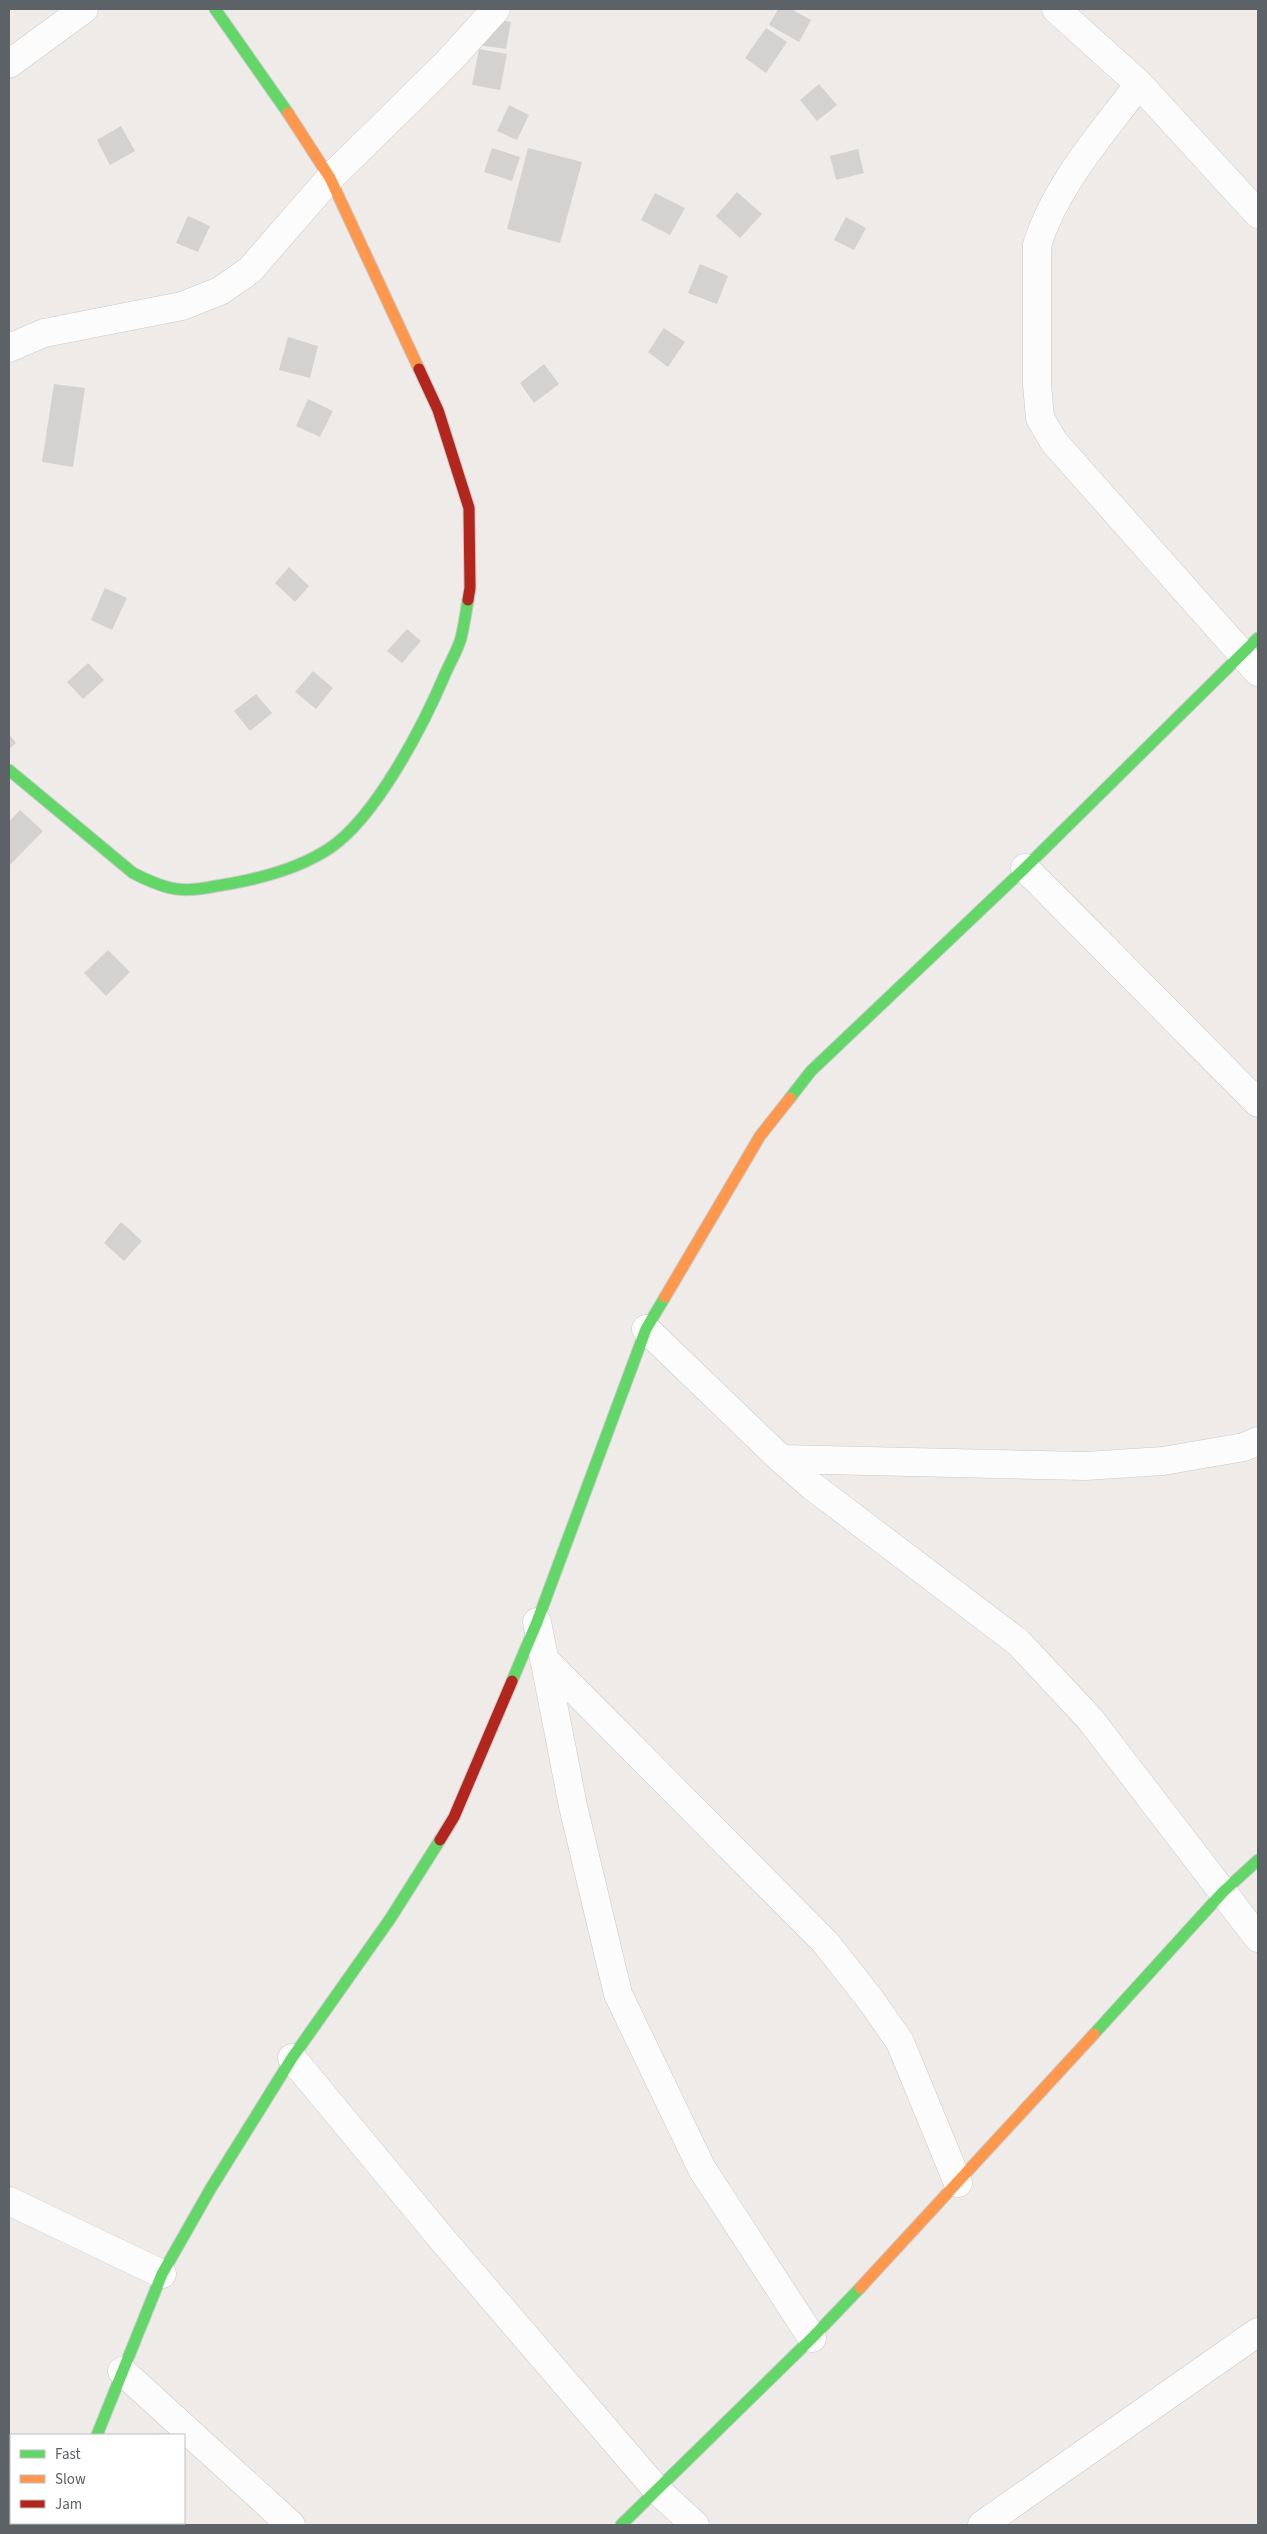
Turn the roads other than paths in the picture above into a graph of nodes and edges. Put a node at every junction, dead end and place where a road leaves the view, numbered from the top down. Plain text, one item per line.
1 (84, 9) edge
2 (215, 9) edge
3 (496, 9) edge
4 (1056, 9) edge
5 (9, 64) edge
6 (1139, 84) junction
7 (330, 178) junction
8 (1258, 214) edge
9 (9, 348) edge
10 (1252, 654) edge
11 (9, 770) edge
12 (1026, 868) junction
13 (1258, 1103) edge
14 (646, 1329) junction
15 (1258, 1441) edge
16 (781, 1460) junction
17 (536, 1622) junction
18 (544, 1659) junction
19 (1258, 1860) edge
20 (1223, 1892) junction
21 (1258, 1938) edge
22 (292, 2058) junction
23 (958, 2183) junction
24 (9, 2201) edge
25 (162, 2274) junction
26 (1258, 2332) edge
27 (812, 2338) junction
28 (122, 2371) junction
29 (97, 2434) edge
30 (657, 2490) junction
31 (291, 2525) edge
32 (621, 2525) edge
33 (695, 2525) edge
34 (982, 2525) edge

1 - 5 street
2 - 7 street
3 - 7 street
4 - 6 street
6 - 8 street
6 - 10 street
7 - 9 street
7 - 11 street
10 - 12 street
12 - 13 street
12 - 14 street
14 - 16 street
14 - 17 street
15 - 16 street
16 - 20 street
17 - 18 street
17 - 22 street
18 - 23 street
18 - 27 street
19 - 20 street
20 - 21 street
20 - 23 street
22 - 25 street
22 - 30 street
23 - 27 street
24 - 25 street
25 - 28 street
26 - 34 street
27 - 30 street
28 - 29 street
28 - 31 street
30 - 32 street
30 - 33 street

